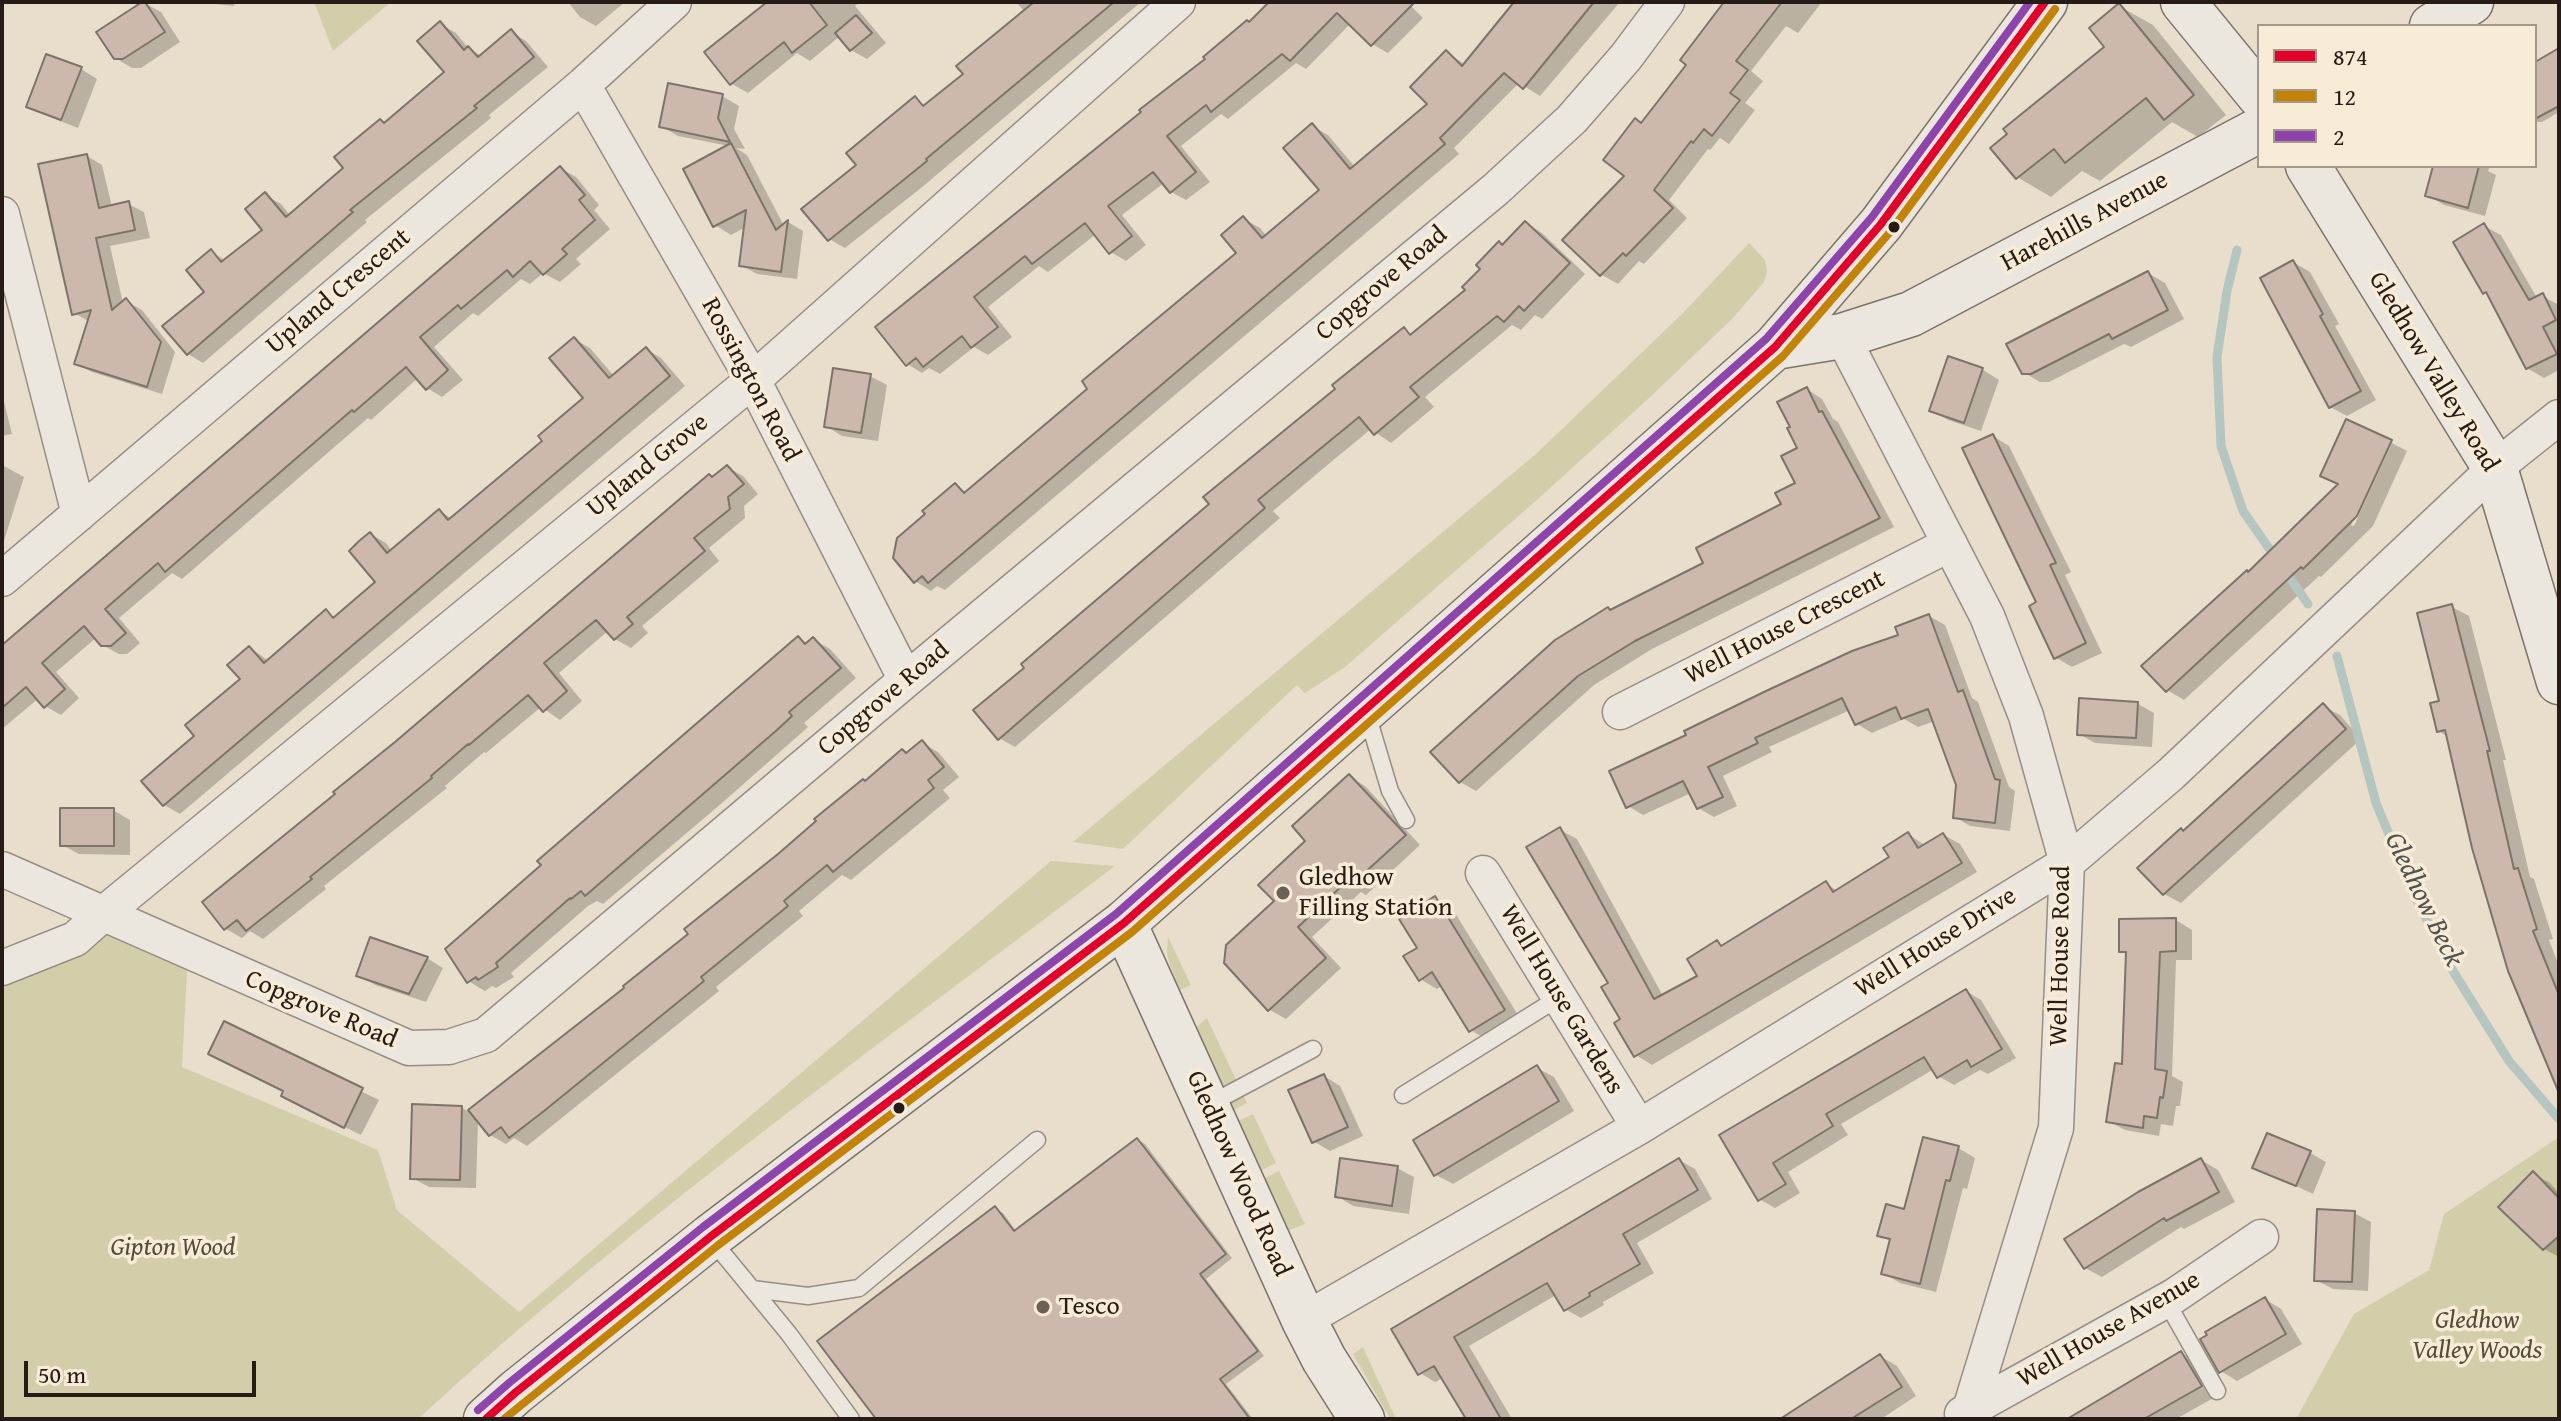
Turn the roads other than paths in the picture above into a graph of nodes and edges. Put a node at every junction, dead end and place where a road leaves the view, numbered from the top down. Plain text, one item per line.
1 (674, 2) edge
2 (1178, 2) edge
3 (1667, 2) edge
4 (2045, 2) edge
5 (2183, 2) edge
6 (2471, 2) edge
7 (2435, 24) edge
8 (583, 85) junction
9 (2257, 93) edge
10 (2257, 131) edge
11 (2309, 168) edge
12 (2, 214) edge
13 (1840, 272) junction
14 (1911, 314) junction
15 (1842, 336) junction
16 (1775, 347) junction
17 (753, 380) junction
18 (2559, 417) edge
19 (2495, 468) junction
20 (79, 514) junction
21 (1950, 544) junction
22 (2, 579) edge
23 (906, 680) junction
24 (2559, 682) edge
25 (1366, 708) junction
26 (1620, 712) dead end
27 (1406, 820) dead end
28 (2067, 863) junction
29 (2, 869) edge
30 (1483, 873) dead end
31 (103, 914) junction
32 (1124, 923) junction
33 (2, 968) edge
34 (1560, 997) junction
35 (1313, 1049) dead end
36 (1403, 1095) dead end
37 (1207, 1106) junction
38 (1639, 1127) junction
39 (1037, 1140) dead end
40 (710, 1237) junction
41 (2261, 1237) dead end
42 (752, 1289) junction
43 (2166, 1301) junction
44 (1304, 1320) junction
45 (2217, 1391) dead end
46 (1965, 1416) edge
47 (486, 1419) edge
48 (851, 1419) edge
49 (1362, 1419) edge

1 - 8 street, Upland Crescent
2 - 17 street, Upland Grove
3 - 23 street, Copgrove Road
4 - 13 street
5 - 9 street
6 - 7 street
8 - 17 street, Rossington Road
8 - 20 street, Upland Crescent
10 - 14 street, Harehills Avenue
11 - 19 street, Gledhow Valley Road
12 - 20 street
13 - 14 street
13 - 16 street
14 - 15 street, Harehills Avenue
15 - 16 street, Harehills Avenue
15 - 21 street, Well House Road
16 - 25 street
17 - 23 street, Rossington Road
17 - 31 street, Upland Grove
18 - 19 street, Well House Drive
19 - 24 street, Gledhow Valley Road
19 - 28 street, Well House Drive
20 - 22 street, Upland Crescent
21 - 26 street, Well House Crescent
21 - 28 street, Well House Road
23 - 31 street, Copgrove Road
25 - 27 lane
25 - 32 street
28 - 38 street, Well House Drive
28 - 46 street, Well House Road
29 - 31 street, Copgrove Road
30 - 34 street, Well House Gardens
31 - 33 street
32 - 37 street, Gledhow Wood Road
32 - 40 street
34 - 36 lane
34 - 38 street, Well House Gardens
35 - 37 lane
37 - 44 street, Gledhow Wood Road
38 - 44 street, Well House Drive
39 - 42 lane
40 - 42 lane
40 - 47 street
41 - 43 street, Well House Avenue
42 - 48 lane
43 - 45 lane
43 - 46 street, Well House Avenue
44 - 49 street, Gledhow Wood Road

